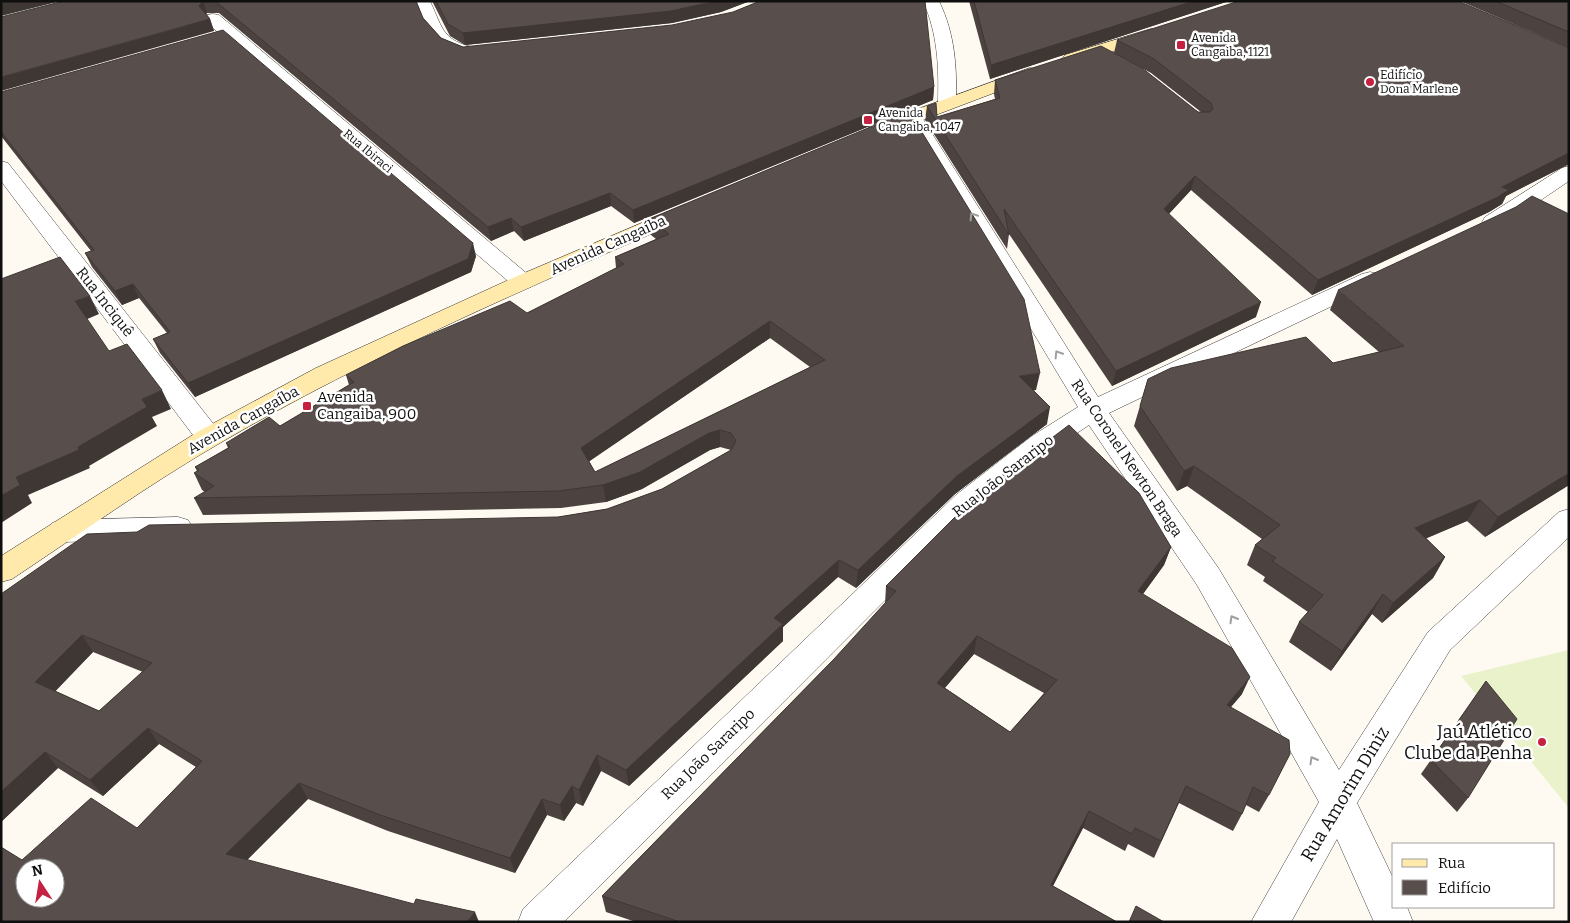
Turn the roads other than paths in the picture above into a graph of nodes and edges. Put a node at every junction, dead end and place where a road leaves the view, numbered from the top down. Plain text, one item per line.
1 (422, 1) edge
2 (931, 1) edge
3 (1168, 28) edge
4 (212, 29) dead end
5 (490, 51) edge
6 (947, 103) junction
7 (912, 116) junction
8 (855, 140) edge
9 (1, 167) edge
10 (1569, 172) edge
11 (702, 203) edge
12 (1471, 232) edge
13 (1390, 270) edge
14 (522, 282) junction
15 (1093, 410) junction
16 (209, 437) junction
17 (1569, 519) edge
18 (202, 528) edge
19 (62, 531) junction
20 (1, 571) edge
21 (1338, 802) junction
22 (537, 922) edge
23 (1270, 922) edge
24 (1394, 922) edge

1 - 5 street
2 - 6 street
3 - 6 main road
4 - 14 street, Rua Ibiraci
6 - 7 main road
7 - 8 main road
15 -> 7 street, Rua Coronel Newton Braga
9 - 16 street, Rua Inciquê
10 - 12 street
11 - 14 main road, Avenida Cangaíba
13 - 15 street, Rua João Sararipo
14 - 16 main road, Avenida Cangaíba
21 -> 15 street, Rua Coronel Newton Braga
15 - 22 street, Rua João Sararipo
16 - 19 main road, Avenida Cangaíba
17 - 21 street, Rua Amorim Diniz
18 - 19 street
19 - 20 main road, Avenida Cangaíba
21 - 23 street, Rua Amorim Diniz
21 - 24 street, Rua Coronel Newton Braga

